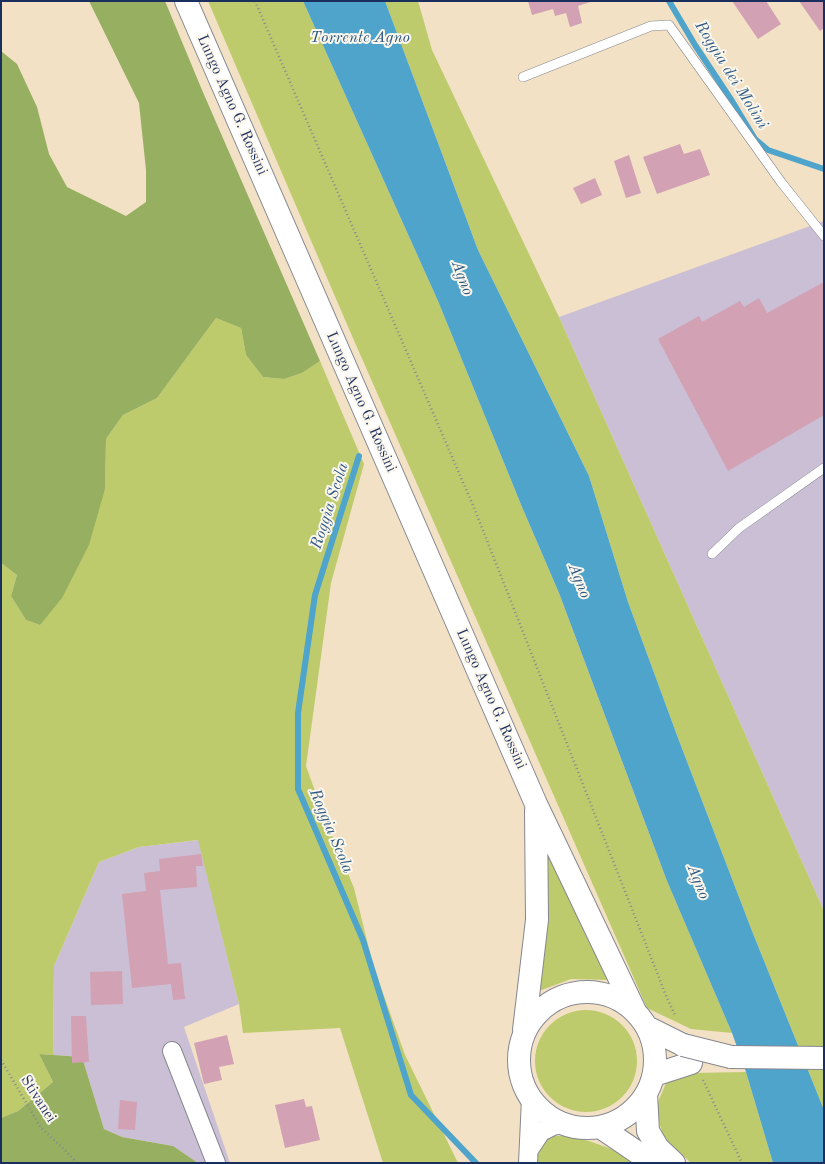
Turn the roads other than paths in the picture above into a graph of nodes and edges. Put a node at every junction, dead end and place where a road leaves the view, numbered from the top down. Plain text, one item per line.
1 (186, 1) edge
2 (524, 77) dead end
3 (824, 236) edge
4 (824, 468) edge
5 (712, 554) dead end
6 (536, 804) junction
7 (641, 1019) junction
8 (524, 1032) junction
9 (172, 1052) dead end
10 (824, 1058) edge
11 (692, 1061) junction
12 (650, 1085) junction
13 (531, 1099) junction
14 (564, 1124) junction
15 (600, 1127) junction
16 (529, 1156) edge
17 (216, 1163) edge
18 (653, 1163) edge
19 (674, 1163) edge

1 - 6 main road, Lungo Agno G. Rossini
2 - 3 lane
4 - 5 lane
6 - 7 main road, Lungo Agno G. Rossini
6 - 8 main road, Lungo Agno G. Rossini
7 - 8 main road, Lungo Agno G. Rossini
7 - 11 main road
7 - 12 main road, Lungo Agno G. Rossini
8 - 13 main road, Lungo Agno G. Rossini
9 - 17 street
10 - 11 main road, bridge
11 - 12 main road
12 - 15 main road, Lungo Agno G. Rossini
12 - 19 main road, Lungo Agno G. Rossini
13 - 14 main road, Lungo Agno G. Rossini
13 - 16 street
14 - 15 main road, Lungo Agno G. Rossini
14 - 16 street
15 - 18 main road

